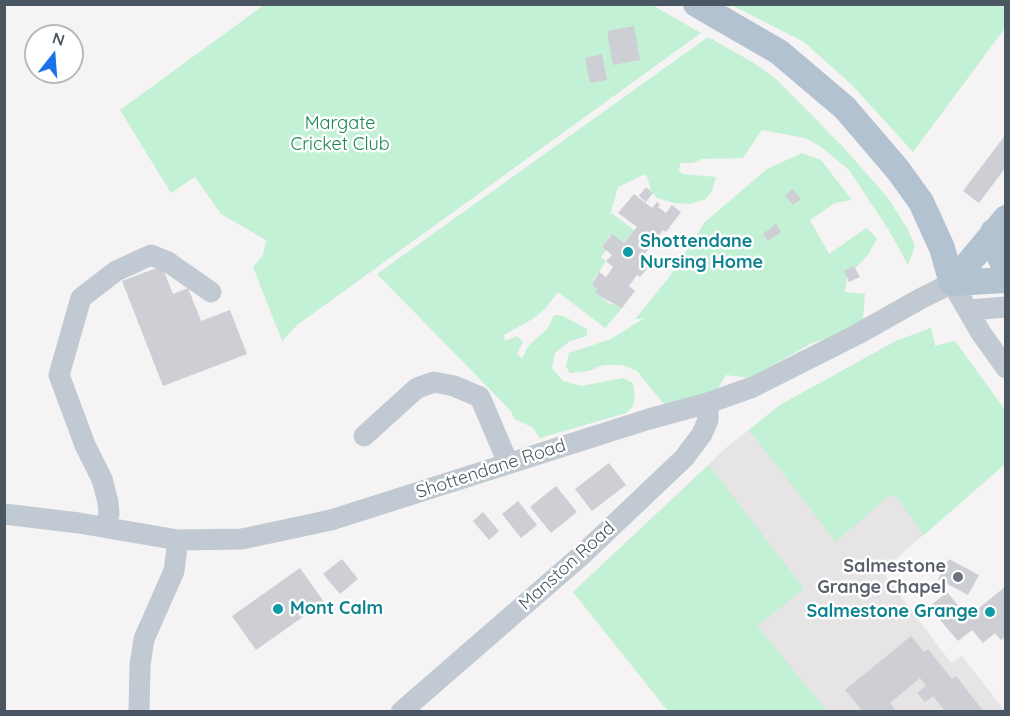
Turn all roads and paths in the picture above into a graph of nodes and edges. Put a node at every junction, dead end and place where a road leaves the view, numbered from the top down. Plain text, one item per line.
1 (696, 4) edge
2 (999, 225) edge
3 (1005, 270) edge
4 (1005, 280) edge
5 (952, 283) junction
6 (211, 292) dead end
7 (1005, 307) edge
8 (969, 310) junction
9 (1005, 368) edge
10 (708, 404) junction
11 (364, 436) dead end
12 (508, 464) junction
13 (4, 514) edge
14 (106, 527) junction
15 (178, 540) junction
16 (139, 711) edge
17 (401, 711) edge

1 - 5 main road
2 - 3 main road
2 - 5 main road
4 - 5 main road
5 - 8 street
5 - 10 street, Shottendane Road
6 - 14 street
7 - 8 street
8 - 9 street
10 - 12 street, Shottendane Road
10 - 17 street, Manston Road
11 - 12 street
12 - 15 street, Shottendane Road
13 - 14 street, Shottendane Road
14 - 15 street, Shottendane Road
15 - 16 street

